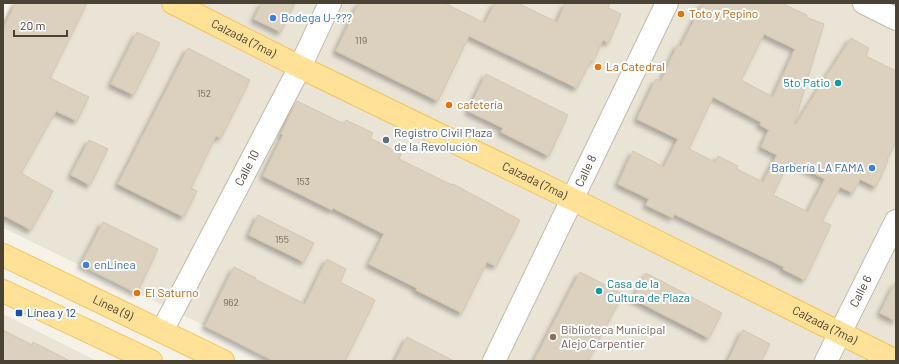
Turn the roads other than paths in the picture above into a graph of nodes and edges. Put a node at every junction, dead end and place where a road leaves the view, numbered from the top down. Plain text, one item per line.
1 (173, 3) edge
2 (330, 3) edge
3 (667, 3) edge
4 (864, 3) edge
5 (896, 19) edge
6 (300, 67) junction
7 (572, 199) junction
8 (896, 221) edge
9 (3, 255) edge
10 (3, 291) edge
11 (162, 331) junction
12 (839, 333) junction
13 (148, 360) edge
14 (223, 361) edge
15 (494, 361) edge
16 (826, 361) edge
17 (896, 361) edge

1 - 6 main road, Calzada (7ma)
2 - 6 street, Calle 10
3 - 7 street, Calle 8
4 - 5 street
6 - 7 main road, Calzada (7ma)
6 - 11 street, Calle 10
7 - 12 main road, Calzada (7ma)
7 - 15 street, Calle 8
8 - 12 street, Calle 6
9 - 11 main road, Línea (9)
10 - 13 main road
11 - 14 main road, Línea (9)
12 - 16 street, Calle 6
12 - 17 main road, Calzada (7ma)

